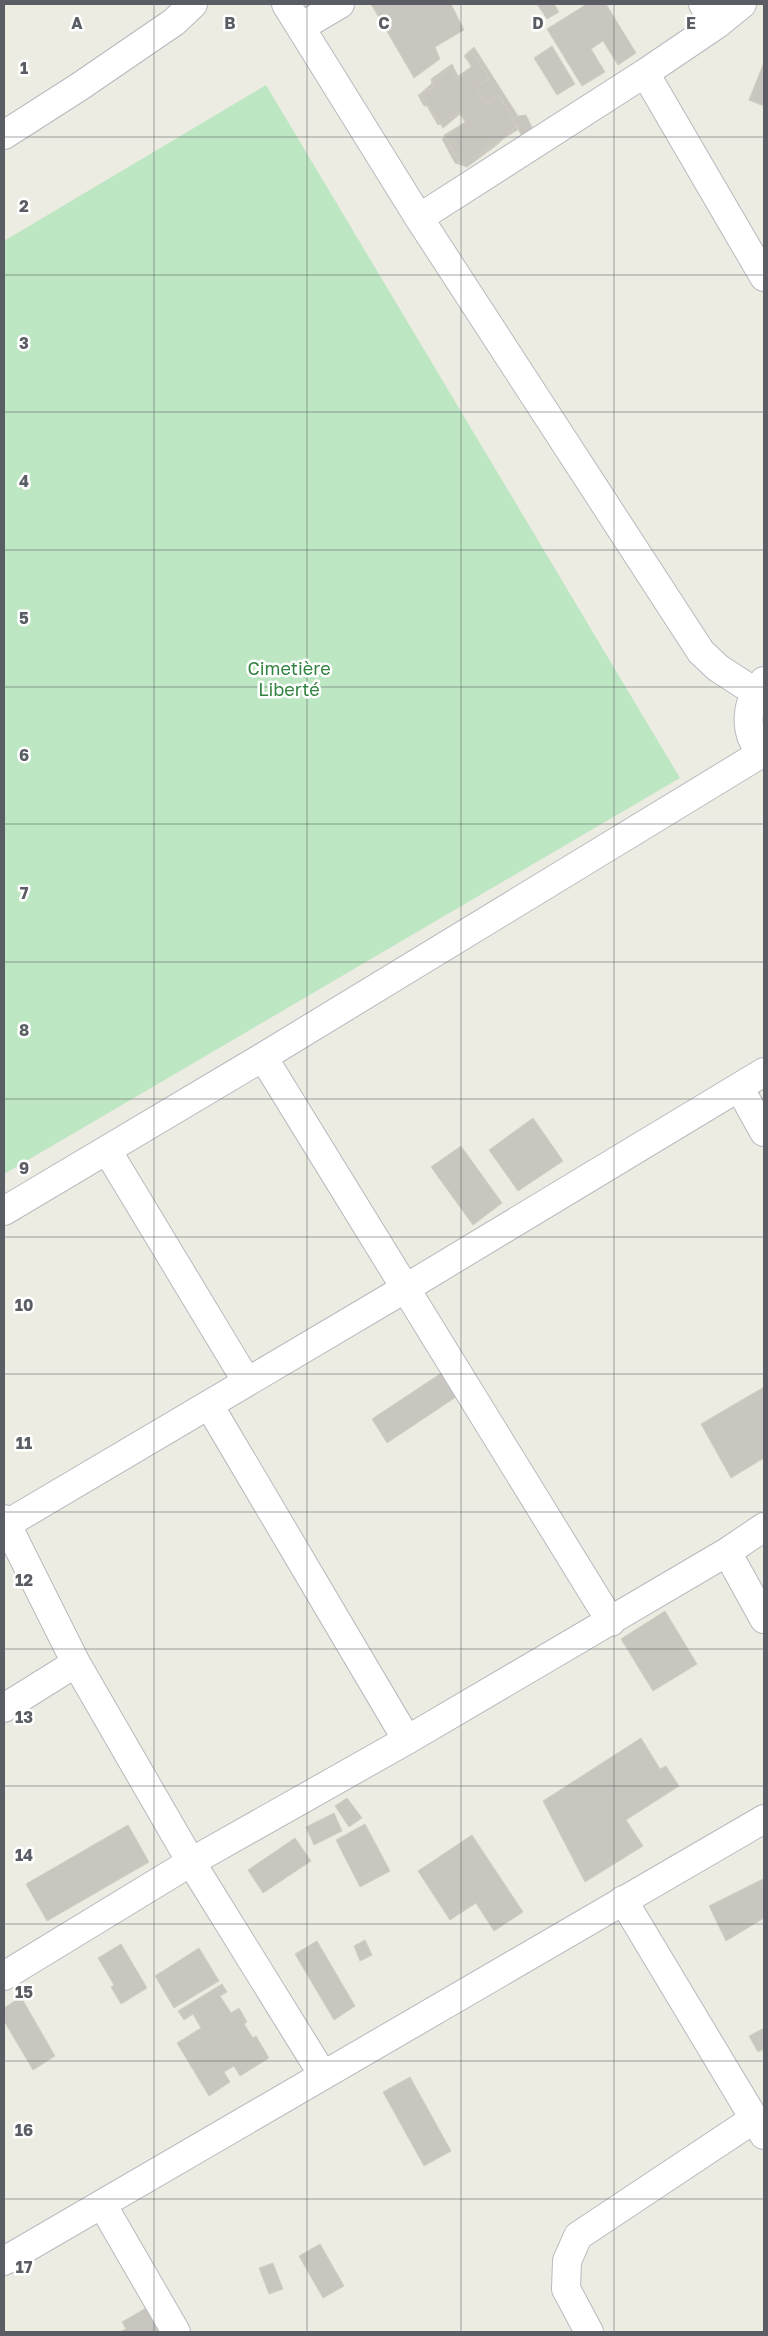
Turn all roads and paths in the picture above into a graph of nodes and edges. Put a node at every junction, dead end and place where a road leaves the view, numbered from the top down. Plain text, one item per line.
1 (193, 4) edge
2 (286, 4) edge
3 (340, 4) edge
4 (742, 4) edge
5 (709, 14) edge
6 (301, 27) junction
7 (645, 73) junction
8 (4, 135) edge
9 (419, 218) junction
10 (764, 277) edge
11 (760, 687) edge
12 (763, 754) edge
13 (263, 1057) junction
14 (764, 1072) edge
15 (739, 1087) junction
16 (764, 1132) edge
17 (107, 1150) junction
18 (4, 1211) edge
19 (406, 1288) junction
20 (247, 1382) junction
21 (209, 1405) junction
22 (5, 1522) edge
23 (764, 1526) edge
24 (727, 1552) junction
25 (13, 1558) edge
26 (764, 1620) edge
27 (611, 1622) junction
28 (76, 1663) junction
29 (4, 1708) edge
30 (407, 1740) junction
31 (764, 1819) edge
32 (191, 1862) junction
33 (623, 1900) junction
34 (4, 1976) edge
35 (324, 2075) junction
36 (759, 2127) edge
37 (102, 2204) junction
38 (4, 2261) edge
39 (176, 2332) edge
40 (589, 2332) edge

1 - 8 street
2 - 6 street
3 - 6 street
4 - 5 street
5 - 7 street
6 - 9 street
7 - 9 street
7 - 10 street
9 - 11 street
11 - 12 street
12 - 13 street
13 - 17 street
13 - 19 street
14 - 15 street
15 - 16 street
15 - 19 street
17 - 18 street
17 - 20 street
19 - 20 street
19 - 27 street
20 - 21 street
21 - 22 street
21 - 30 street
22 - 25 street
23 - 24 street
24 - 26 street
24 - 27 street
25 - 28 street
27 - 30 street
28 - 29 street
28 - 32 street
30 - 32 street
31 - 33 street
32 - 34 street
32 - 35 street
33 - 35 street
33 - 36 street
35 - 37 street
36 - 40 street
37 - 38 street
37 - 39 street

